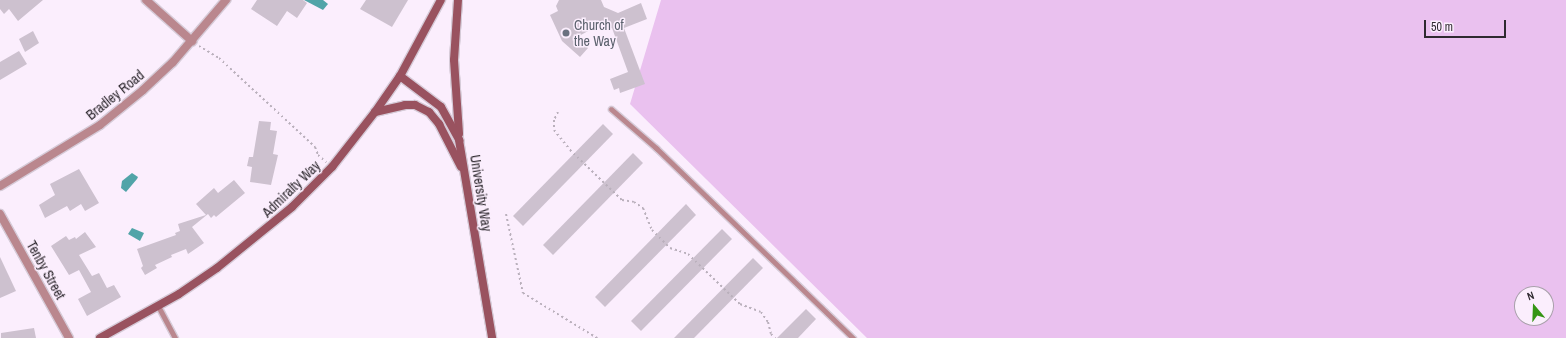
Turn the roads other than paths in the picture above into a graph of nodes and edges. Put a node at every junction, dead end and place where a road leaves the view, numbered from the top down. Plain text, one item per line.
1 (146, 0) edge
2 (226, 0) edge
3 (441, 0) edge
4 (458, 0) edge
5 (192, 41) junction
6 (400, 76) junction
7 (611, 109) dead end
8 (376, 112) junction
9 (459, 140) junction
10 (465, 174) junction
11 (0, 186) edge
12 (0, 214) edge
13 (158, 306) junction
14 (69, 338) edge
15 (100, 338) edge
16 (174, 338) edge
17 (492, 338) edge
18 (853, 338) edge

1 - 5 street
2 - 5 street, Bradley Road
3 - 6 main road, Admiralty Way
4 - 9 main road
5 - 11 street, Bradley Road
6 - 8 main road, Admiralty Way
6 - 9 main road, University Way
7 - 18 lane
8 - 10 main road
8 - 13 main road, Admiralty Way
9 - 10 main road, University Way
10 - 17 main road, University Way
12 - 14 street, Tenby Street
13 - 15 main road, Admiralty Way
13 - 16 lane

